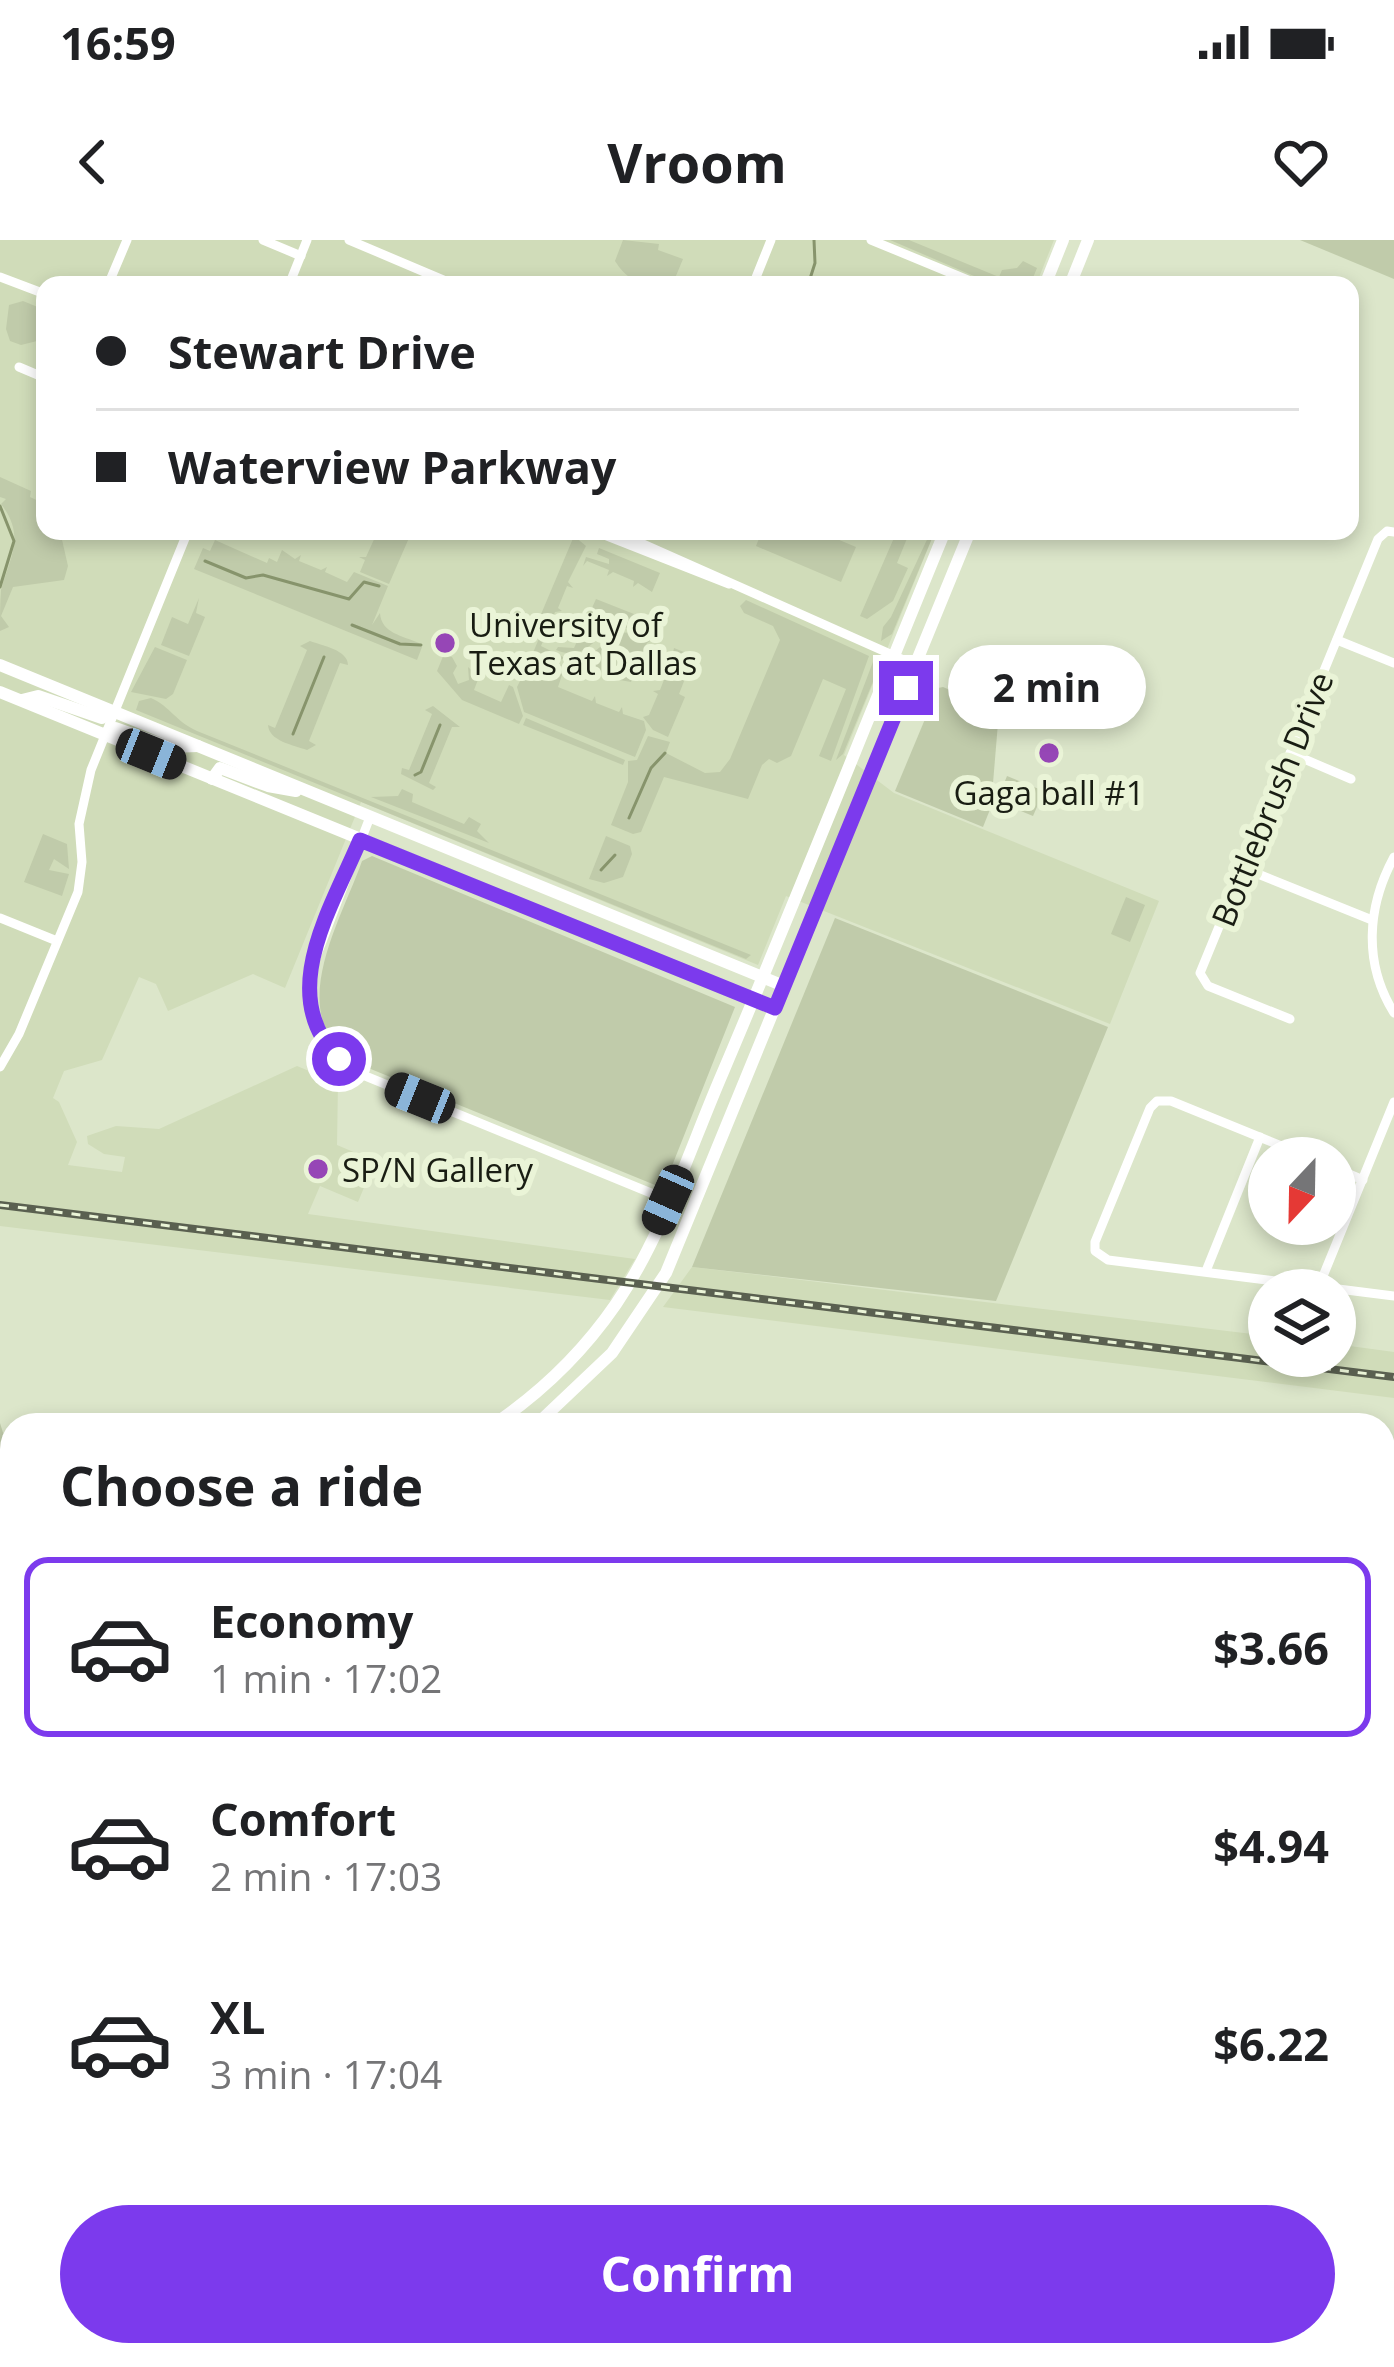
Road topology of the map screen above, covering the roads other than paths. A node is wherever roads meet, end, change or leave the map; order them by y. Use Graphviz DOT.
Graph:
graph roads {
  1 [pos="128,240"];
  2 [pos="262,240"];
  3 [pos="308,240"];
  4 [pos="349,240"];
  5 [pos="771,240"];
  6 [pos="871,240"];
  7 [pos="1064,240"];
  8 [pos="1088,240"];
  9 [pos="301,256"];
  10 [pos="112,276"];
  11 [pos="293,276"];
  12 [pos="434,276"];
  13 [pos="757,276"];
  14 [pos="958,276"];
  15 [pos="1049,276"];
  16 [pos="1074,276"];
  17 [pos="0,277"];
  18 [pos="36,291"];
  19 [pos="19,367"];
  20 [pos="36,374"];
  21 [pos="1390,531"];
  22 [pos="184,540"];
  23 [pos="616,540"];
  24 [pos="635,540"];
  25 [pos="941,540"];
  26 [pos="966,540"];
  27 [pos="729,584"];
  28 [pos="1336,640"];
  29 [pos="894,656"];
  30 [pos="1394,663"];
  31 [pos="915,665"];
  32 [pos="0,670"];
  33 [pos="0,692"];
  34 [pos="21,700"];
  35 [pos="113,711"];
  36 [pos="104,734"];
  37 [pos="199,746"];
  38 [pos="1290,753"];
  39 [pos="212,779"];
  40 [pos="1352,779"];
  41 [pos="303,789"];
  42 [pos="370,817"];
  43 [pos="360,840"];
  44 [pos="1394,857"];
  45 [pos="1244,868"];
  46 [pos="797,892"];
  47 [pos="819,901"];
  48 [pos="0,918"];
  49 [pos="1372,920"];
  50 [pos="57,941"];
  51 [pos="763,977"];
  52 [pos="784,986"];
  53 [pos="754,999"];
  54 [pos="775,1008"];
  55 [pos="1394,1013"];
  56 [pos="1290,1019"];
  57 [pos="0,1067"];
  58 [pos="1394,1102"];
  59 [pos="1260,1137"];
  60 [pos="1248,1167"];
  61 [pos="1356,1177"];
  62 [pos="1363,1180"];
  63 [pos="668,1200"];
  64 [pos="1326,1269"];
  65 [pos="1206,1271"];
  66 [pos="1248,1277"];
  67 [pos="1356,1291"];
  68 [pos="1394,1296"];
  69 [pos="535,1395"];
  70 [pos="551,1412"];
  71 [pos="510,1413"];
  1 -- 10 [label="street"];
  2 -- 9 [label="street"];
  3 -- 9 [label="street"];
  4 -- 12 [label="street"];
  5 -- 13 [label="street"];
  6 -- 14 [label="street"];
  7 -- 15 [label="main road"];
  8 -- 16 [label="main road"];
  9 -- 11 [label="street"];
  17 -- 18 [label="street"];
  19 -- 20 [label="street"];
  21 -- 28 [label="street, Bottlebrush Drive"];
  22 -- 35 [label="street"];
  23 -- 27 [label="street"];
  24 -- 27 [label="street"];
  25 -- 29 [label="main road"];
  26 -- 31 [label="main road"];
  27 -- 29 [label="street"];
  28 -- 30 [label="street"];
  28 -- 38 [label="street, Bottlebrush Drive"];
  29 -- 31 [label="street"];
  29 -- 46 [label="main road"];
  31 -- 47 [label="main road"];
  32 -- 35 [label="main road"];
  33 -- 34 [label="main road"];
  34 -- 35 [label="main road"];
  34 -- 36 [label="main road"];
  35 -- 36 [label="street"];
  35 -- 37 [label="main road"];
  36 -- 37 [label="main road"];
  36 -- 39 [label="main road"];
  36 -- 50 [label="street"];
  37 -- 41 [label="main road"];
  38 -- 40 [label="street"];
  38 -- 45 [label="street, Bottlebrush Drive"];
  39 -- 41 [label="main road"];
  39 -- 43 [label="main road"];
  41 -- 42 [label="main road"];
  42 -- 43 [label="street"];
  42 -- 51 [label="main road"];
  43 -- 53 [label="main road"];
  43 -- 63 [label="street"];
  44 -- 49 [label="street"];
  45 -- 49 [label="street"];
  45 -- 56 [label="street, Bottlebrush Drive"];
  46 -- 47 [label="main road"];
  46 -- 51 [label="main road"];
  47 -- 52 [label="main road"];
  48 -- 50 [label="street"];
  49 -- 55 [label="street"];
  50 -- 57 [label="street"];
  51 -- 52 [label="main road"];
  51 -- 53 [label="main road"];
  52 -- 54 [label="main road"];
  53 -- 54 [label="main road"];
  53 -- 63 [label="main road"];
  54 -- 70 [label="main road"];
  58 -- 62 [label="street"];
  59 -- 65 [label="street"];
  60 -- 65 [label="street"];
  61 -- 62 [label="street"];
  62 -- 64 [label="street"];
  63 -- 69 [label="main road"];
  65 -- 66 [label="street"];
  67 -- 68 [label="street"];
  69 -- 70 [label="main road"];
  69 -- 71 [label="main road"];
}
